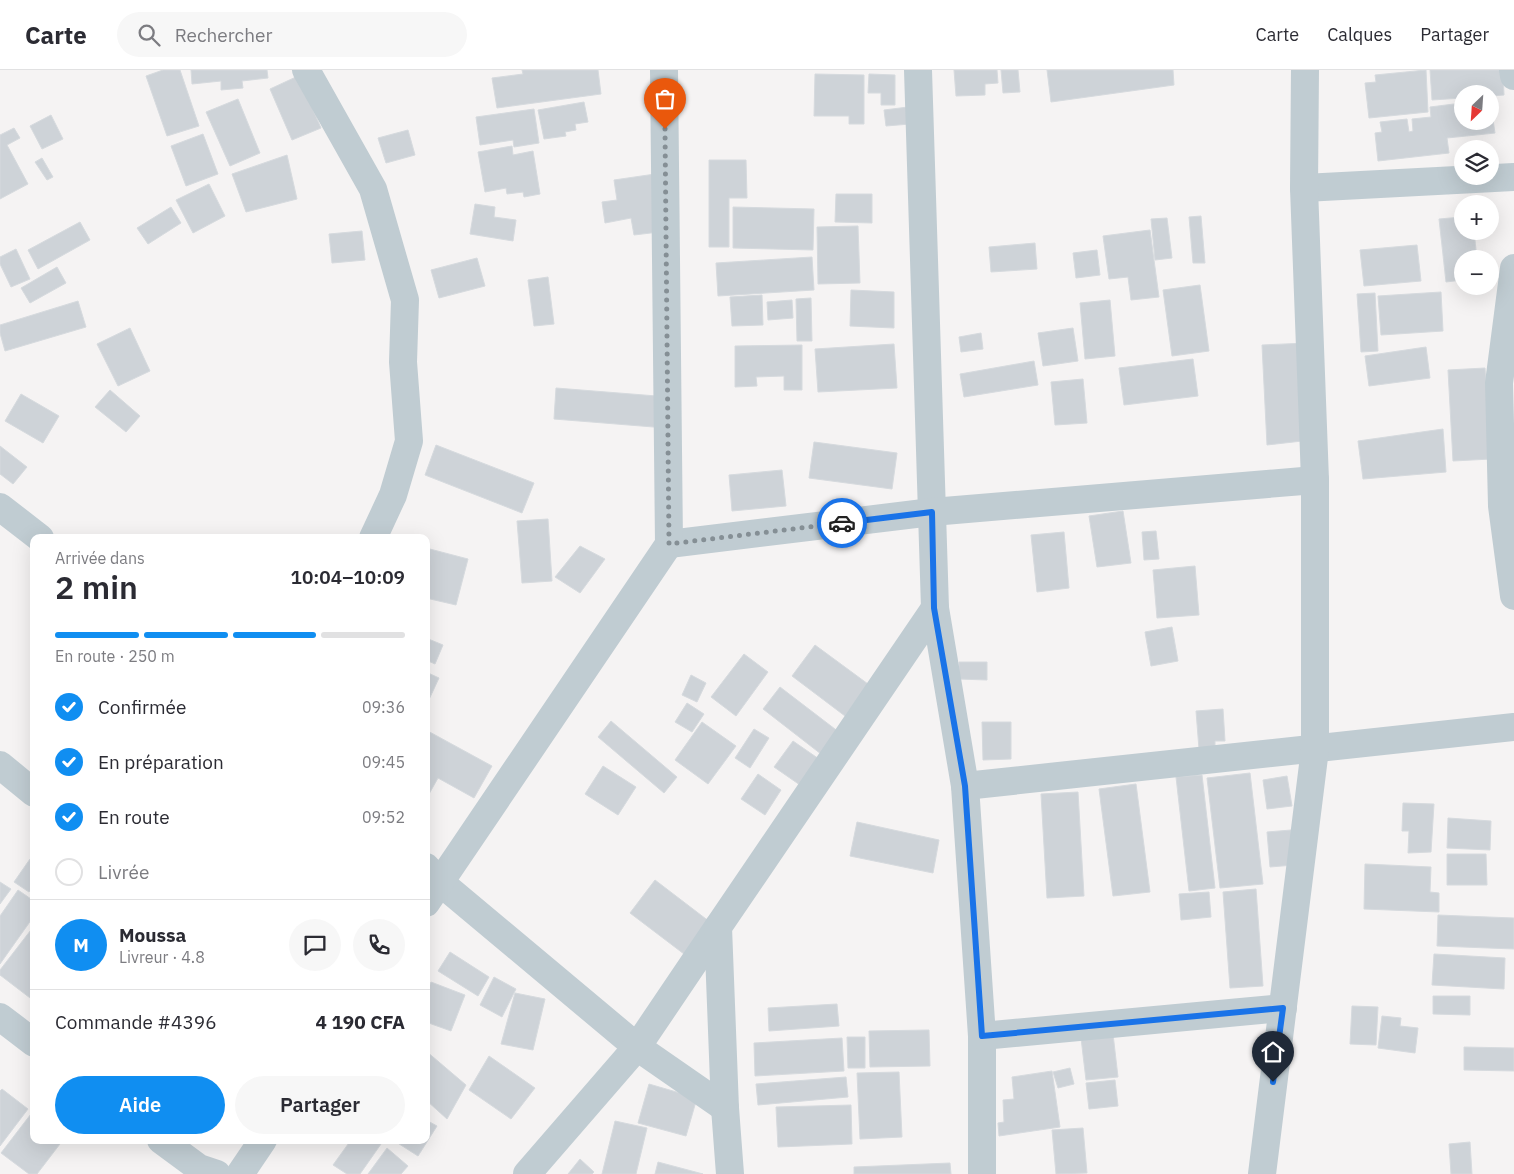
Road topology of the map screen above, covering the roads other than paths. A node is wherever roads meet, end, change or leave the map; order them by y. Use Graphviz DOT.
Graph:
graph roads {
  1 [pos="306,70"];
  2 [pos="664,70"];
  3 [pos="918,70"];
  4 [pos="1305,70"];
  5 [pos="1513,70"];
  6 [pos="1514,76"];
  7 [pos="1514,177"];
  8 [pos="1304,188"];
  9 [pos="1514,268"];
  10 [pos="1507,381"];
  11 [pos="1315,480"];
  12 [pos="0,507"];
  13 [pos="932,512"];
  14 [pos="35,534"];
  15 [pos="375,534"];
  16 [pos="669,544"];
  17 [pos="1514,596"];
  18 [pos="934,608"];
  19 [pos="1514,727"];
  20 [pos="1315,749"];
  21 [pos="0,765"];
  22 [pos="965,786"];
  23 [pos="30,790"];
  24 [pos="431,884"];
  25 [pos="718,927"];
  26 [pos="1283,1008"];
  27 [pos="0,1017"];
  28 [pos="982,1036"];
  29 [pos="30,1040"];
  30 [pos="637,1046"];
  31 [pos="725,1108"];
  32 [pos="166,1144"];
  33 [pos="260,1144"];
  34 [pos="217,1174"];
  35 [pos="240,1174"];
  36 [pos="527,1174"];
  37 [pos="730,1174"];
  38 [pos="982,1174"];
  39 [pos="1262,1174"];
  1 -- 15 [label="street"];
  2 -- 16 [label="street"];
  3 -- 13 [label="street"];
  4 -- 8 [label="street"];
  5 -- 6 [label="street"];
  7 -- 8 [label="street"];
  8 -- 11 [label="street"];
  9 -- 10 [label="street"];
  10 -- 17 [label="street"];
  11 -- 13 [label="street"];
  11 -- 20 [label="street"];
  12 -- 14 [label="street"];
  13 -- 16 [label="street"];
  13 -- 18 [label="street"];
  16 -- 24 [label="street"];
  18 -- 22 [label="street"];
  18 -- 25 [label="street"];
  19 -- 20 [label="street"];
  20 -- 22 [label="street"];
  20 -- 26 [label="street"];
  21 -- 23 [label="street"];
  22 -- 28 [label="street"];
  24 -- 30 [label="street"];
  25 -- 30 [label="street"];
  25 -- 31 [label="street"];
  26 -- 28 [label="street"];
  26 -- 39 [label="street"];
  27 -- 29 [label="street"];
  28 -- 38 [label="street"];
  30 -- 31 [label="street"];
  30 -- 36 [label="street"];
  31 -- 37 [label="street"];
  32 -- 34 [label="street"];
  33 -- 35 [label="street"];
}
